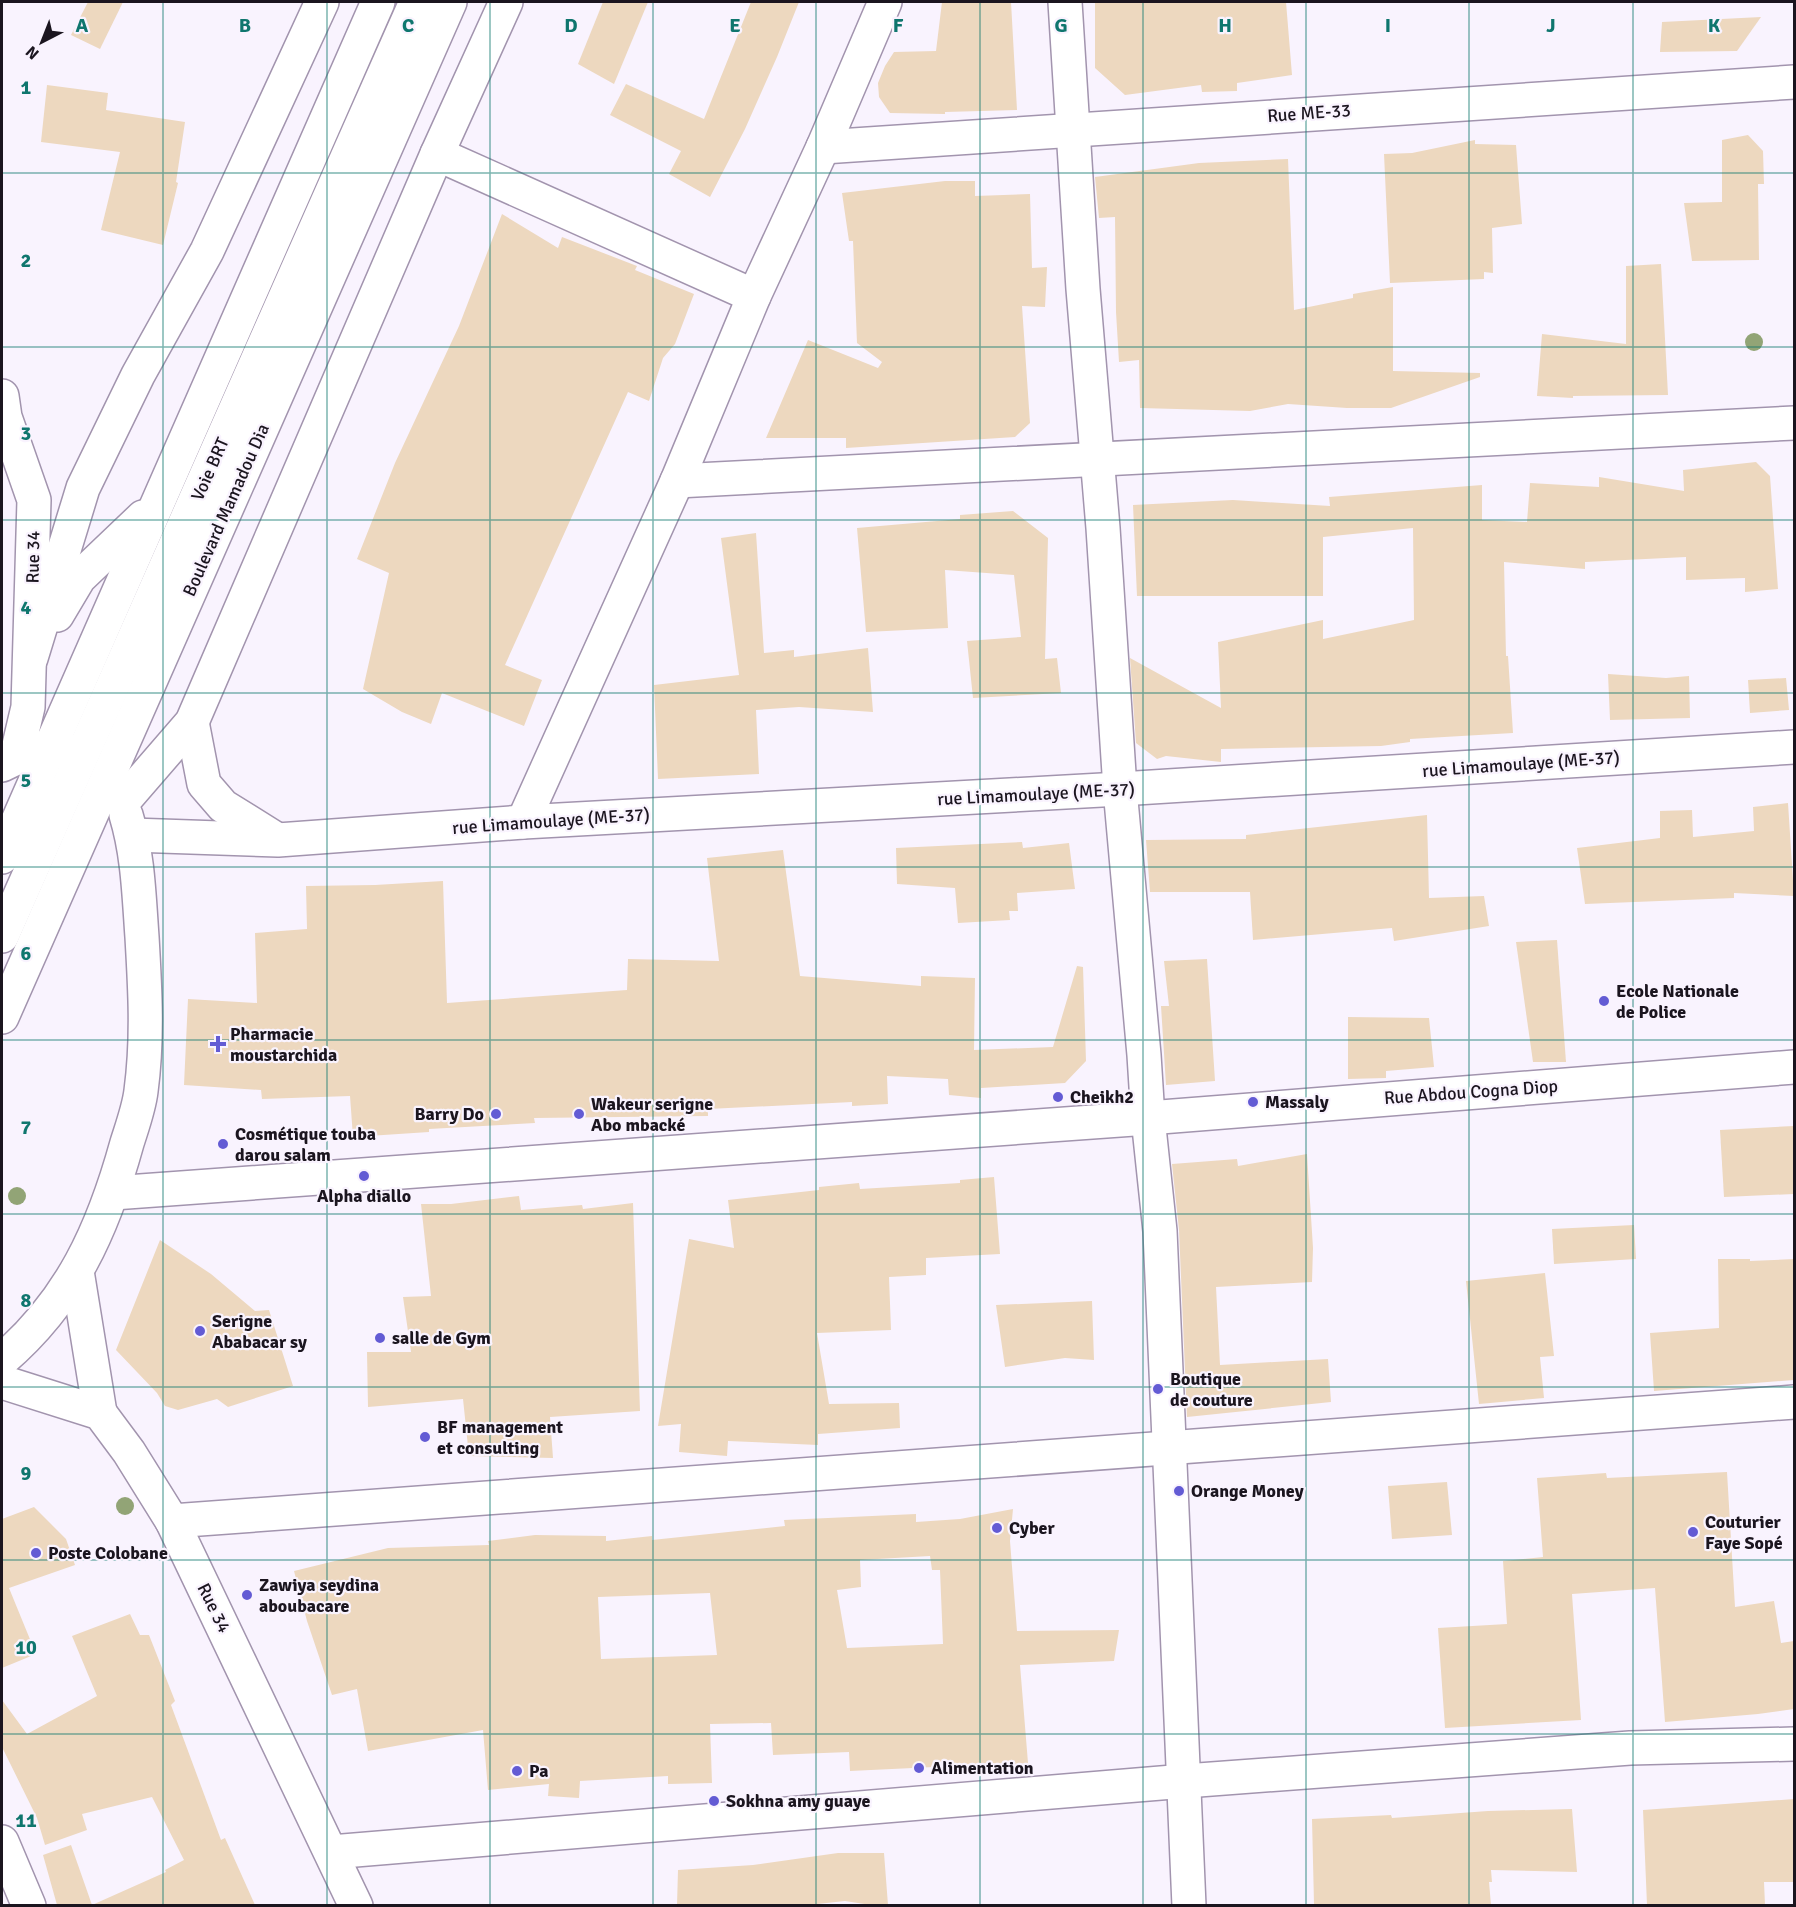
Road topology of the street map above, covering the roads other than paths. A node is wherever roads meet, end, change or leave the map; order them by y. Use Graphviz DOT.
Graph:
graph roads {
  1 [pos="322,2"];
  2 [pos="378,2"];
  3 [pos="416,2"];
  4 [pos="450,2"];
  5 [pos="506,2"];
  6 [pos="885,2"];
  7 [pos="1065,2"];
  8 [pos="1794,82"];
  9 [pos="1074,129"];
  10 [pos="823,147"];
  11 [pos="437,154"];
  12 [pos="754,296"];
  13 [pos="2,396"];
  14 [pos="1794,423"];
  15 [pos="1096,459"];
  16 [pos="677,482"];
  17 [pos="156,503"];
  18 [pos="31,658"];
  19 [pos="192,722"];
  20 [pos="1794,747"];
  21 [pos="50,748"];
  22 [pos="82,755"];
  23 [pos="9,761"];
  24 [pos="110,772"];
  25 [pos="1120,789"];
  26 [pos="122,803"];
  27 [pos="523,822"];
  28 [pos="132,835"];
  29 [pos="278,840"];
  30 [pos="2,857"];
  31 [pos="2,936"];
  32 [pos="2,1017"];
  33 [pos="1794,1067"];
  34 [pos="1148,1118"];
  35 [pos="113,1193"];
  36 [pos="77,1271"];
  37 [pos="2,1360"];
  38 [pos="2,1382"];
  39 [pos="1794,1402"];
  40 [pos="100,1413"];
  41 [pos="1168,1447"];
  42 [pos="172,1521"];
  43 [pos="1794,1744"];
  44 [pos="1185,1781"];
  45 [pos="2,1842"];
  46 [pos="331,1852"];
  47 [pos="29,1905"];
  48 [pos="356,1905"];
  49 [pos="1189,1905"];
  1 -- 18 [label="street"];
  2 -- 17 [label="street"];
  3 -- 22 [label="street, Voie BRT"];
  4 -- 24 [label="street, Boulevard Mamadou Dia"];
  5 -- 11 [label="street"];
  6 -- 10 [label="street"];
  7 -- 9 [label="street"];
  8 -- 9 [label="street, Rue ME-33"];
  9 -- 10 [label="street, Rue ME-33"];
  9 -- 15 [label="street"];
  10 -- 12 [label="street"];
  11 -- 12 [label="street"];
  11 -- 19 [label="street"];
  12 -- 16 [label="street"];
  13 -- 18 [label="street, Rue 34"];
  14 -- 15 [label="street"];
  15 -- 16 [label="street"];
  15 -- 25 [label="street"];
  16 -- 27 [label="street"];
  17 -- 18 [label="street"];
  17 -- 21 [label="street"];
  18 -- 23 [label="street, Rue 34"];
  19 -- 26 [label="street"];
  19 -- 29 [label="street"];
  20 -- 25 [label="street, rue Limamoulaye (ME-37)"];
  21 -- 22 [label="street"];
  21 -- 23 [label="street"];
  21 -- 30 [label="street"];
  22 -- 24 [label="street"];
  22 -- 31 [label="street, Voie BRT"];
  24 -- 26 [label="street"];
  24 -- 32 [label="street, Boulevard Mamadou Dia"];
  25 -- 27 [label="street, rue Limamoulaye (ME-37)"];
  25 -- 34 [label="street"];
  26 -- 28 [label="street"];
  27 -- 29 [label="street, rue Limamoulaye (ME-37)"];
  28 -- 29 [label="street, rue Limamoulaye (ME-37)"];
  28 -- 35 [label="street"];
  33 -- 34 [label="street, Rue Abdou Cogna Diop"];
  34 -- 35 [label="street, Rue Abdou Cogna Diop"];
  34 -- 41 [label="street"];
  35 -- 36 [label="street"];
  36 -- 37 [label="street"];
  36 -- 40 [label="street"];
  38 -- 40 [label="street"];
  39 -- 41 [label="street"];
  40 -- 42 [label="street, Rue 34"];
  41 -- 42 [label="street"];
  41 -- 44 [label="street"];
  42 -- 46 [label="street, Rue 34"];
  43 -- 44 [label="street"];
  44 -- 46 [label="street"];
  44 -- 49 [label="street"];
  45 -- 47 [label="street"];
  46 -- 48 [label="street, Rue 34"];
}
